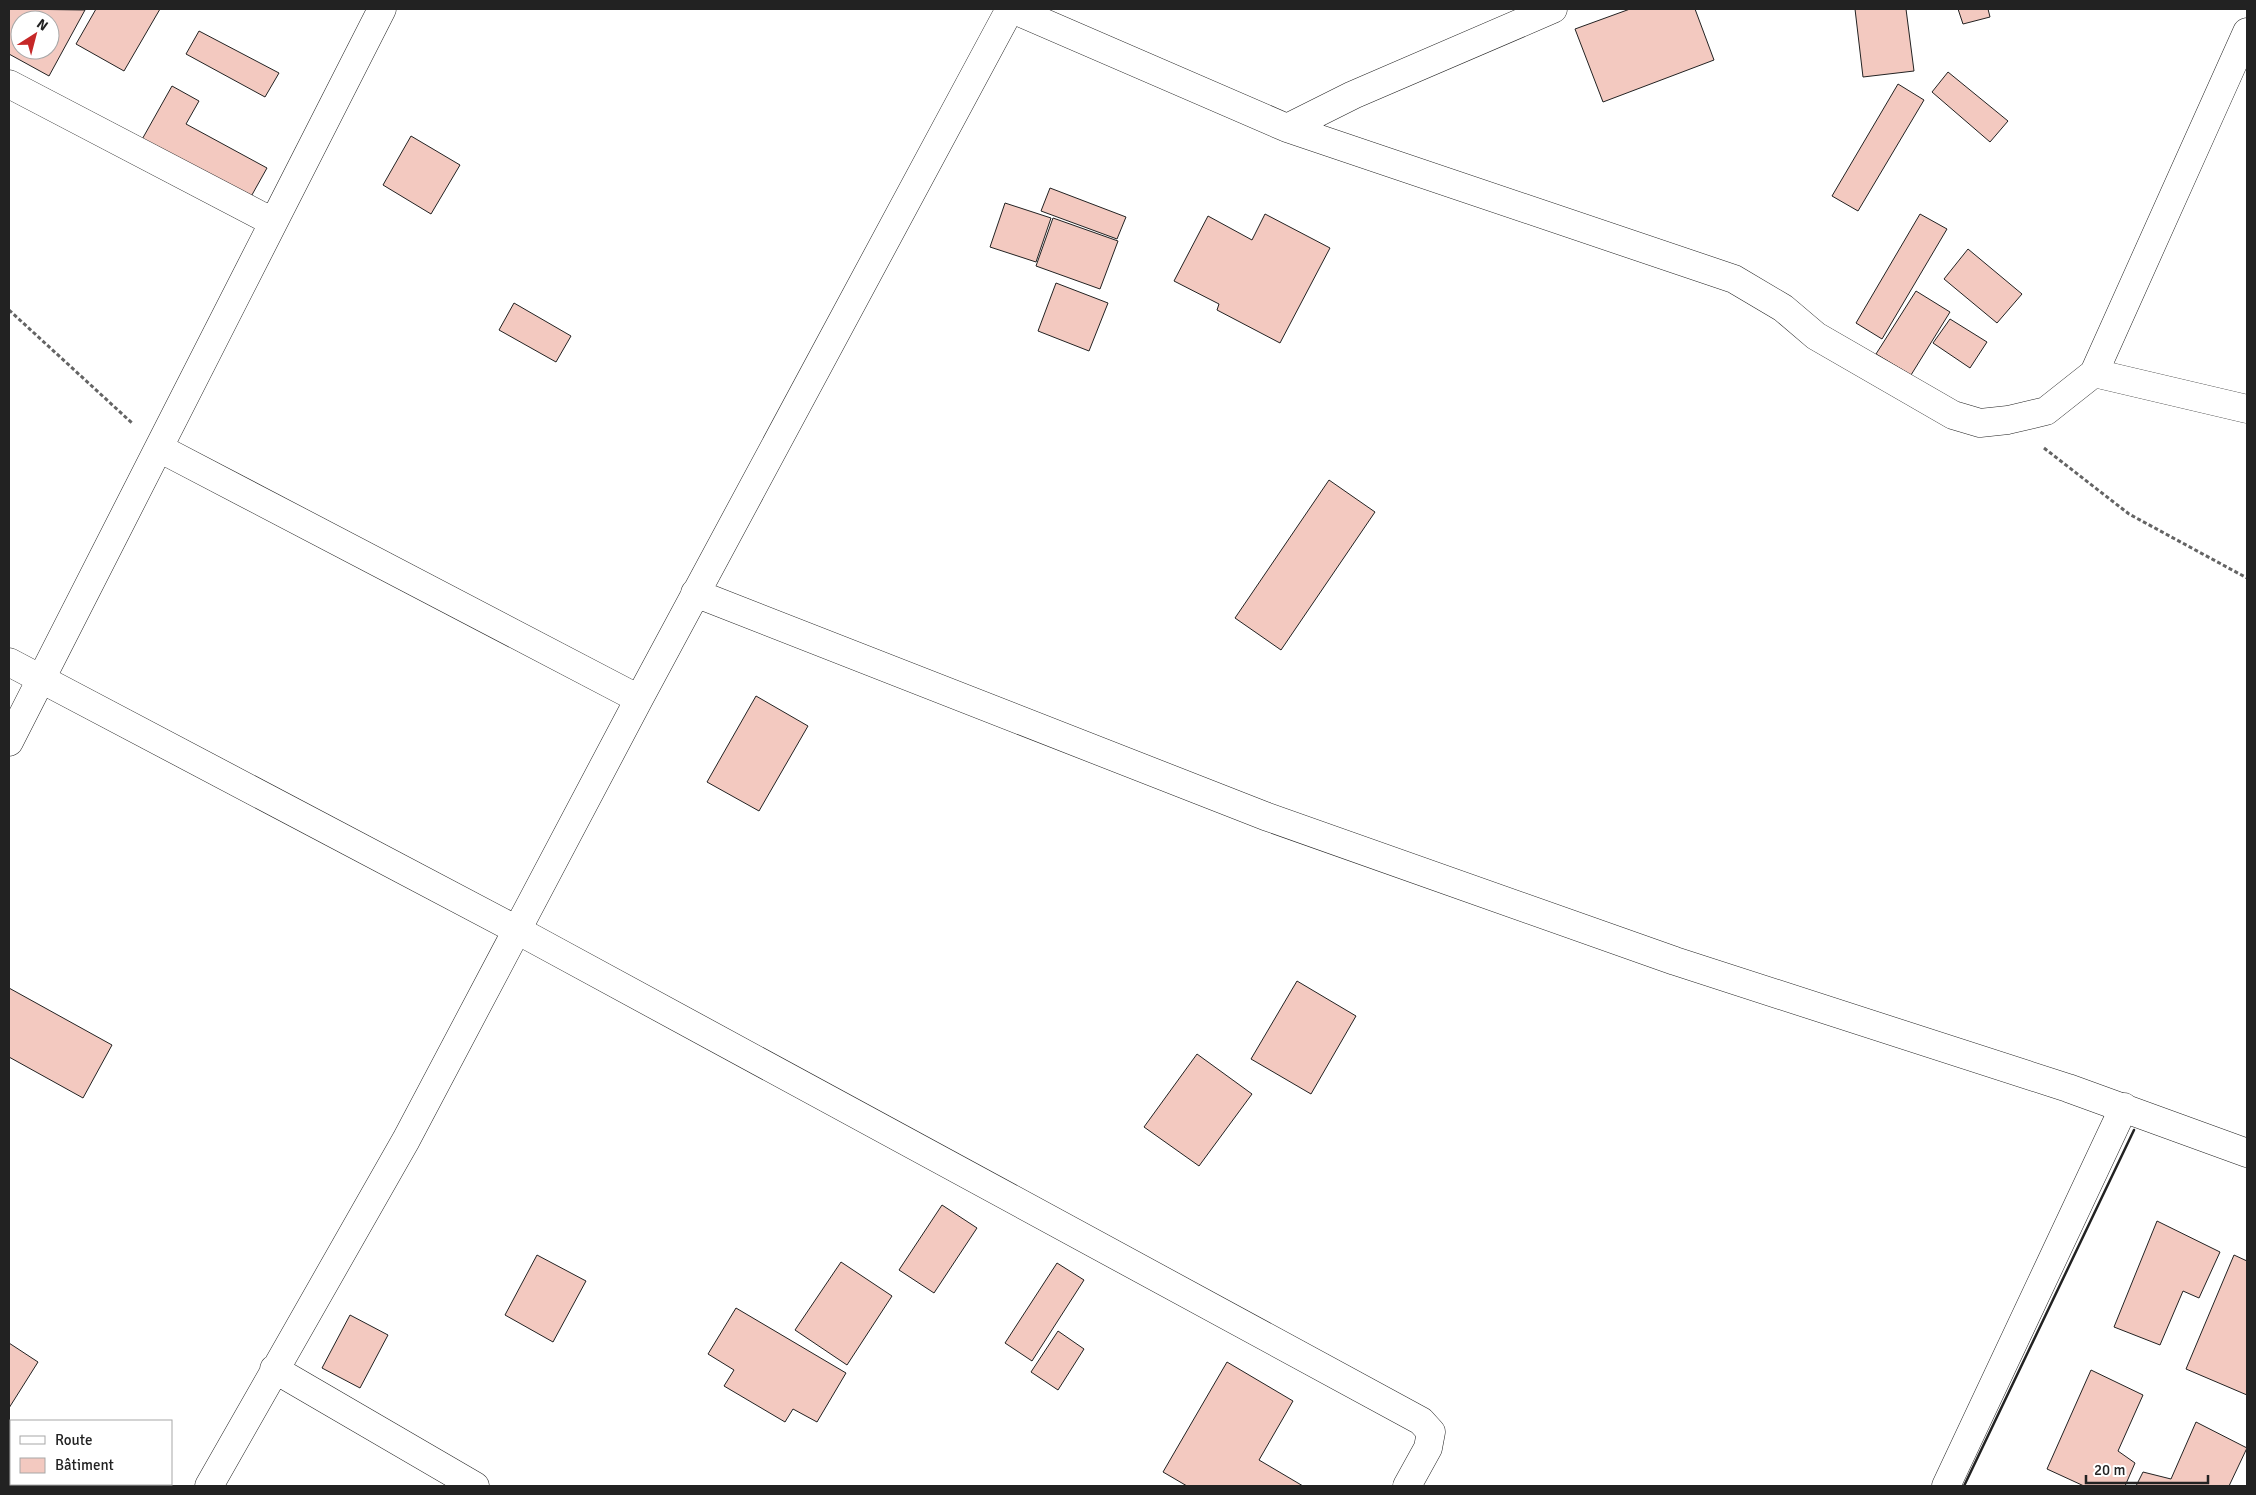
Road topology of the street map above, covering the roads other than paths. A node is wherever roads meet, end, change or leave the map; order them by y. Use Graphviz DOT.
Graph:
graph roads {
  1 [pos="382,9"];
  2 [pos="1011,9"];
  3 [pos="1552,9"];
  4 [pos="2247,32"];
  5 [pos="9,84"];
  6 [pos="1287,128"];
  7 [pos="273,222"];
  8 [pos="2094,373"];
  9 [pos="2247,409"];
  10 [pos="159,448"];
  11 [pos="695,593"];
  12 [pos="9,662"];
  13 [pos="41,680"];
  14 [pos="638,699"];
  15 [pos="9,742"];
  16 [pos="517,930"];
  17 [pos="2124,1107"];
  18 [pos="2247,1153"];
  19 [pos="274,1369"];
  20 [pos="209,1486"];
  21 [pos="475,1486"];
  22 [pos="1407,1486"];
  23 [pos="1946,1486"];
  1 -- 7 [label="street"];
  2 -- 6 [label="street"];
  2 -- 11 [label="street"];
  3 -- 6 [label="street"];
  4 -- 8 [label="street"];
  5 -- 7 [label="street"];
  6 -- 8 [label="street"];
  7 -- 10 [label="street"];
  8 -- 9 [label="street"];
  10 -- 13 [label="street"];
  10 -- 14 [label="street"];
  11 -- 14 [label="street"];
  11 -- 17 [label="street"];
  12 -- 13 [label="street"];
  13 -- 15 [label="street"];
  13 -- 16 [label="street"];
  14 -- 16 [label="street"];
  16 -- 19 [label="street"];
  16 -- 22 [label="street"];
  17 -- 18 [label="street"];
  17 -- 23 [label="street"];
  19 -- 20 [label="street"];
  19 -- 21 [label="street"];
}
